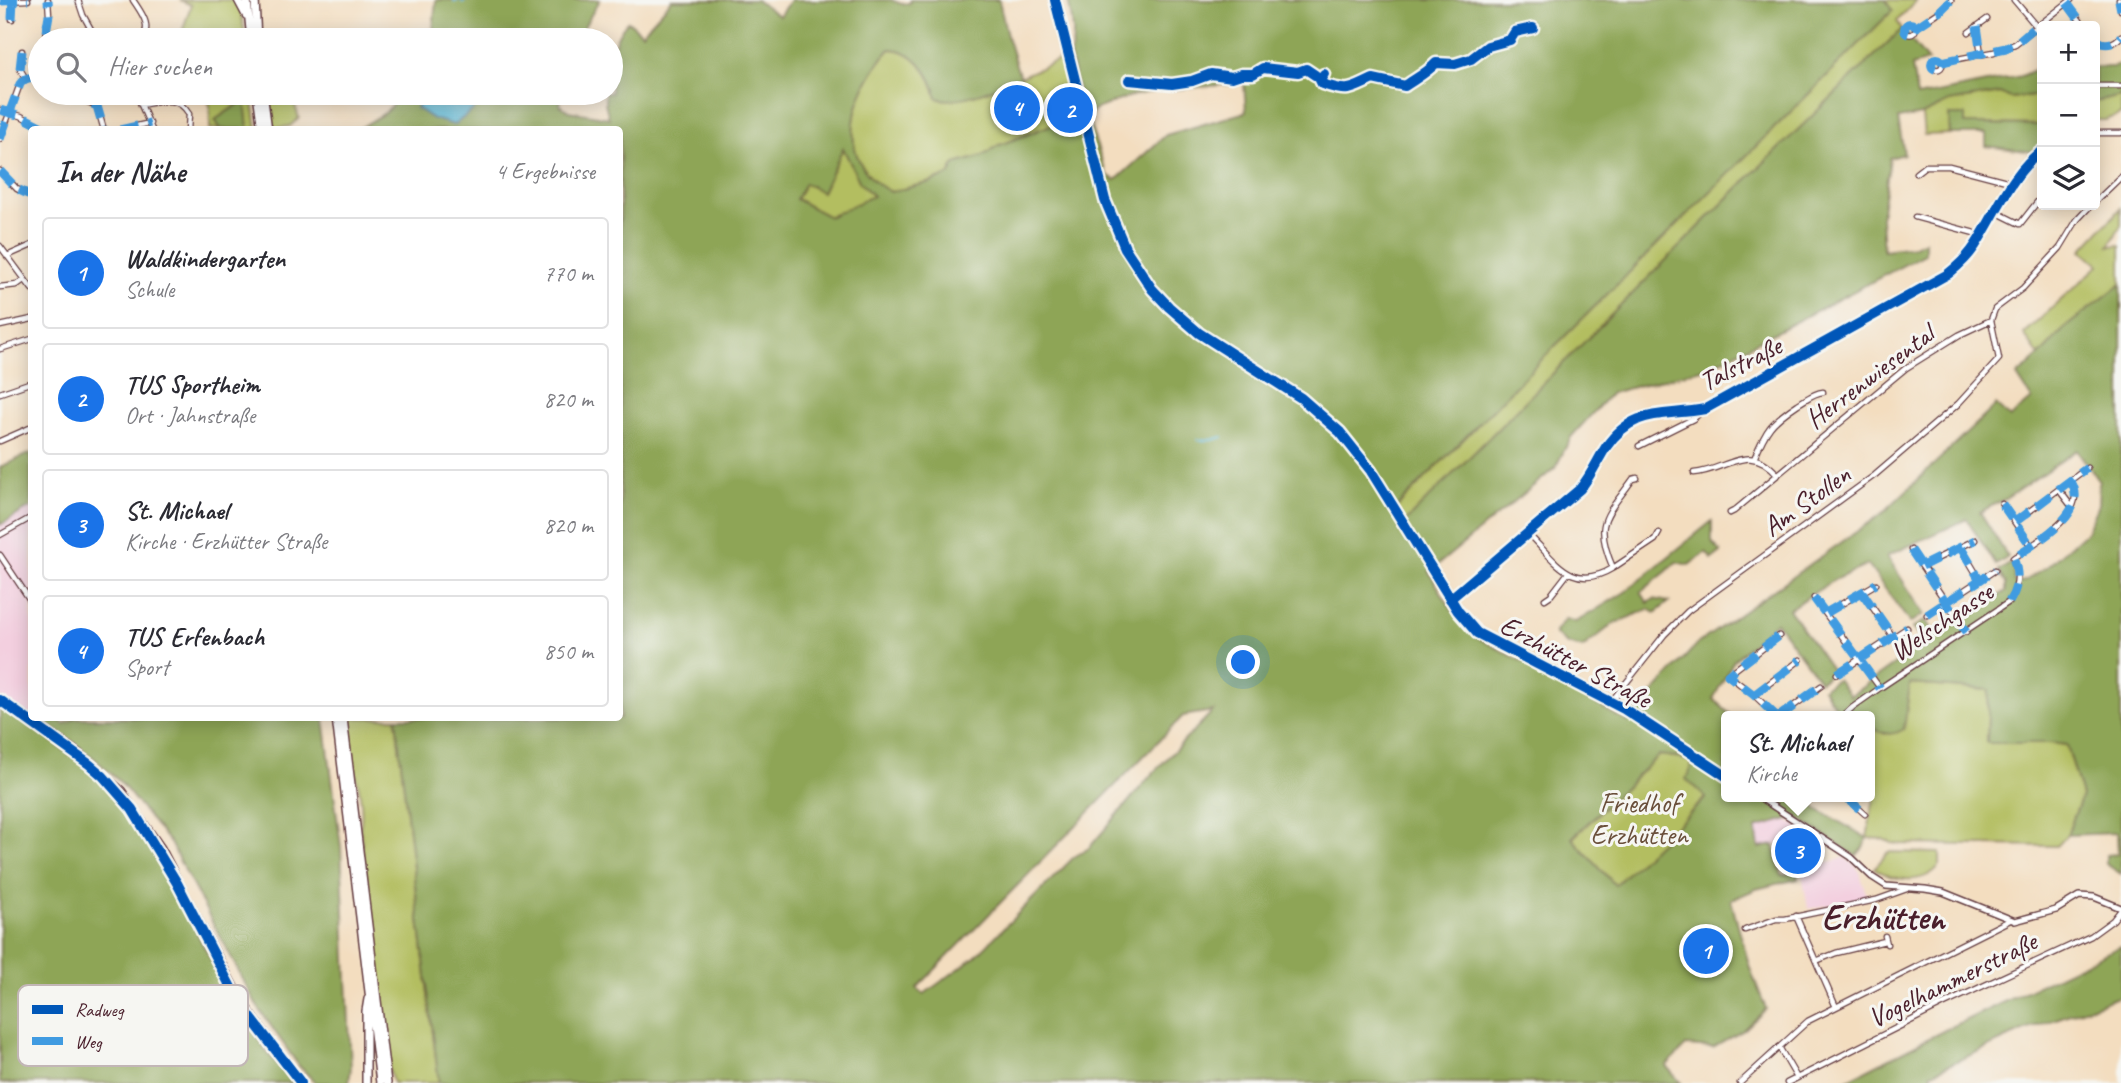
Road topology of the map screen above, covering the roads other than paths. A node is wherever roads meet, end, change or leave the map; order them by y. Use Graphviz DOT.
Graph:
graph roads {
  1 [pos="28,0"];
  2 [pos="48,0"];
  3 [pos="78,0"];
  4 [pos="133,0"];
  5 [pos="238,0"];
  6 [pos="251,0"];
  7 [pos="1055,0"];
  8 [pos="1951,0"];
  9 [pos="2014,0"];
  10 [pos="2119,0"];
  11 [pos="0,1"];
  12 [pos="13,1"];
  13 [pos="2069,1"];
  14 [pos="2121,10"];
  15 [pos="12,19"];
  16 [pos="1987,19"];
  17 [pos="2081,21"];
  18 [pos="1977,26"];
  19 [pos="2036,26"];
  20 [pos="47,28"];
  21 [pos="90,28"];
  22 [pos="146,28"];
  23 [pos="251,28"];
  24 [pos="252,28"];
  25 [pos="1915,28"];
  26 [pos="1969,32"];
  27 [pos="2121,36"];
  28 [pos="2100,41"];
  29 [pos="22,51"];
  30 [pos="1981,54"];
  31 [pos="1942,62"];
  32 [pos="26,79"];
  33 [pos="2100,86"];
  34 [pos="2121,86"];
  35 [pos="95,105"];
  36 [pos="141,105"];
  37 [pos="182,105"];
  38 [pos="259,105"];
  39 [pos="265,105"];
  40 [pos="0,110"];
  41 [pos="11,113"];
  42 [pos="150,123"];
  43 [pos="39,126"];
  44 [pos="103,126"];
  45 [pos="137,126"];
  46 [pos="151,126"];
  47 [pos="188,126"];
  48 [pos="261,126"];
  49 [pos="267,126"];
  50 [pos="2121,130"];
  51 [pos="2100,133"];
  52 [pos="0,139"];
  53 [pos="2037,154"];
  54 [pos="0,171"];
  55 [pos="1916,173"];
  56 [pos="2121,177"];
  57 [pos="2014,183"];
  58 [pos="28,194"];
  59 [pos="2100,196"];
  60 [pos="2037,202"];
  61 [pos="2086,210"];
  62 [pos="1996,212"];
  63 [pos="1915,217"];
  64 [pos="1982,235"];
  65 [pos="0,246"];
  66 [pos="28,247"];
  67 [pos="7,256"];
  68 [pos="24,279"];
  69 [pos="28,284"];
  70 [pos="0,287"];
  71 [pos="28,320"];
  72 [pos="1992,320"];
  73 [pos="0,326"];
  74 [pos="28,340"];
  75 [pos="0,349"];
  76 [pos="28,383"];
  77 [pos="1823,392"];
  78 [pos="0,393"];
  79 [pos="1705,409"];
  80 [pos="28,429"];
  81 [pos="0,442"];
  82 [pos="1639,446"];
  83 [pos="1754,459"];
  84 [pos="2087,468"];
  85 [pos="1694,473"];
  86 [pos="1778,475"];
  87 [pos="1637,478"];
  88 [pos="2071,482"];
  89 [pos="2059,490"];
  90 [pos="2002,504"];
  91 [pos="2072,507"];
  92 [pos="1730,513"];
  93 [pos="28,519"];
  94 [pos="2015,522"];
  95 [pos="1659,533"];
  96 [pos="1528,534"];
  97 [pos="0,535"];
  98 [pos="1975,540"];
  99 [pos="2031,546"];
  100 [pos="1961,548"];
  101 [pos="1911,550"];
  102 [pos="0,555"];
  103 [pos="1922,566"];
  104 [pos="1613,568"];
  105 [pos="1995,570"];
  106 [pos="1568,573"];
  107 [pos="1980,580"];
  108 [pos="1875,584"];
  109 [pos="1862,592"];
  110 [pos="28,597"];
  111 [pos="1814,598"];
  112 [pos="1450,599"];
  113 [pos="1545,599"];
  114 [pos="1947,602"];
  115 [pos="1826,613"];
  116 [pos="1927,615"];
  117 [pos="1908,628"];
  118 [pos="1966,632"];
  119 [pos="1779,636"];
  120 [pos="1893,637"];
  121 [pos="1859,659"];
  122 [pos="1800,660"];
  123 [pos="1837,674"];
  124 [pos="1821,686"];
  125 [pos="1880,688"];
  126 [pos="1754,695"];
  127 [pos="0,696"];
  128 [pos="1611,702"];
  129 [pos="1772,711"];
  130 [pos="1785,711"];
  131 [pos="1849,711"];
  132 [pos="28,716"];
  133 [pos="35,721"];
  134 [pos="336,721"];
  135 [pos="343,721"];
  136 [pos="1721,773"];
  137 [pos="1773,802"];
  138 [pos="1852,802"];
  139 [pos="1865,814"];
  140 [pos="1907,889"];
  141 [pos="2121,909"];
  142 [pos="1796,916"];
  143 [pos="2010,920"];
  144 [pos="1745,930"];
  145 [pos="1885,941"];
  146 [pos="1816,961"];
  147 [pos="234,985"];
  148 [pos="369,992"];
  149 [pos="1836,1007"];
  150 [pos="248,1008"];
  151 [pos="1779,1047"];
  152 [pos="1797,1078"];
  153 [pos="304,1083"];
  154 [pos="366,1083"];
  155 [pos="380,1083"];
  156 [pos="387,1083"];
  157 [pos="1740,1083"];
  158 [pos="1787,1083"];
  1 -- 12 [label="street"];
  2 -- 20 [label="street"];
  3 -- 21 [label="street"];
  4 -- 22 [label="street"];
  5 -- 23 [label="highway"];
  6 -- 24 [label="highway"];
  7 -- 112 [label="street, Erzhütter Straße"];
  8 -- 25 [label="street"];
  9 -- 19 [label="street"];
  10 -- 14 [label="street"];
  11 -- 12 [label="street"];
  12 -- 15 [label="street"];
  13 -- 17 [label="street"];
  13 -- 19 [label="street"];
  16 -- 18 [label="street"];
  18 -- 26 [label="street"];
  18 -- 30 [label="street"];
  19 -- 30 [label="street"];
  27 -- 28 [label="street"];
  29 -- 32 [label="street"];
  30 -- 31 [label="street"];
  32 -- 41 [label="street"];
  33 -- 34 [label="street"];
  35 -- 44 [label="street"];
  36 -- 42 [label="street"];
  37 -- 47 [label="street"];
  38 -- 48 [label="highway"];
  39 -- 49 [label="highway"];
  40 -- 41 [label="street"];
  41 -- 43 [label="street"];
  41 -- 52 [label="street"];
  42 -- 45 [label="street"];
  42 -- 46 [label="street"];
  50 -- 51 [label="street"];
  53 -- 57 [label="street, Talstraße"];
  54 -- 58 [label="street"];
  55 -- 57 [label="street"];
  56 -- 59 [label="street"];
  57 -- 62 [label="street, Talstraße"];
  60 -- 62 [label="street"];
  61 -- 72 [label="street"];
  62 -- 64 [label="street, Talstraße"];
  63 -- 64 [label="street"];
  64 -- 79 [label="street, Talstraße"];
  65 -- 67 [label="street"];
  66 -- 67 [label="street"];
  67 -- 68 [label="street"];
  68 -- 69 [label="street"];
  68 -- 70 [label="street"];
  71 -- 73 [label="street"];
  72 -- 86 [label="street, Herrenwiesental"];
  72 -- 128 [label="street, Am Stollen"];
  74 -- 75 [label="street"];
  76 -- 78 [label="street"];
  77 -- 83 [label="street, Herrenwiesental"];
  79 -- 82 [label="street, Talstraße"];
  79 -- 96 [label="street, Talstraße"];
  80 -- 81 [label="street"];
  83 -- 85 [label="street"];
  83 -- 86 [label="street"];
  84 -- 88 [label="street"];
  86 -- 92 [label="street, Herrenwiesental"];
  87 -- 104 [label="street"];
  88 -- 89 [label="street"];
  88 -- 91 [label="street"];
  89 -- 91 [label="street"];
  89 -- 94 [label="street"];
  90 -- 94 [label="street"];
  91 -- 99 [label="street, Welschgasse"];
  93 -- 97 [label="street"];
  94 -- 99 [label="street"];
  95 -- 104 [label="street"];
  96 -- 106 [label="street"];
  96 -- 112 [label="street, Talstraße"];
  98 -- 100 [label="street"];
  99 -- 118 [label="street, Welschgasse"];
  100 -- 103 [label="street"];
  100 -- 107 [label="street"];
  101 -- 103 [label="street"];
  102 -- 110 [label="street"];
  103 -- 114 [label="street"];
  104 -- 106 [label="street"];
  105 -- 107 [label="street"];
  106 -- 113 [label="street"];
  107 -- 114 [label="street"];
  108 -- 109 [label="street"];
  109 -- 115 [label="street"];
  109 -- 120 [label="street"];
  111 -- 115 [label="street"];
  112 -- 128 [label="street, Erzhütter Straße"];
  114 -- 116 [label="street"];
  114 -- 118 [label="street"];
  115 -- 121 [label="street"];
  117 -- 120 [label="street"];
  118 -- 125 [label="street, Welschgasse"];
  119 -- 126 [label="street"];
  120 -- 121 [label="street"];
  121 -- 123 [label="street"];
  121 -- 125 [label="street"];
  122 -- 126 [label="street"];
  124 -- 130 [label="street"];
  125 -- 131 [label="street, Welschgasse"];
  126 -- 129 [label="street"];
  127 -- 132 [label="street"];
  128 -- 136 [label="street, Erzhütter Straße"];
  133 -- 147 [label="street"];
  134 -- 148 [label="highway"];
  135 -- 156 [label="highway"];
  137 -- 140 [label="street"];
  138 -- 139 [label="street"];
  140 -- 142 [label="street"];
  140 -- 143 [label="street"];
  141 -- 143 [label="street"];
  141 -- 152 [label="street, Vogelhammerstraße"];
  142 -- 144 [label="street"];
  142 -- 146 [label="street"];
  143 -- 149 [label="street"];
  145 -- 146 [label="street"];
  146 -- 149 [label="street"];
  148 -- 154 [label="highway"];
  148 -- 155 [label="highway"];
  149 -- 151 [label="street"];
  150 -- 153 [label="street"];
  151 -- 152 [label="street"];
  151 -- 157 [label="street"];
  152 -- 158 [label="street, Vogelhammerstraße"];
}
